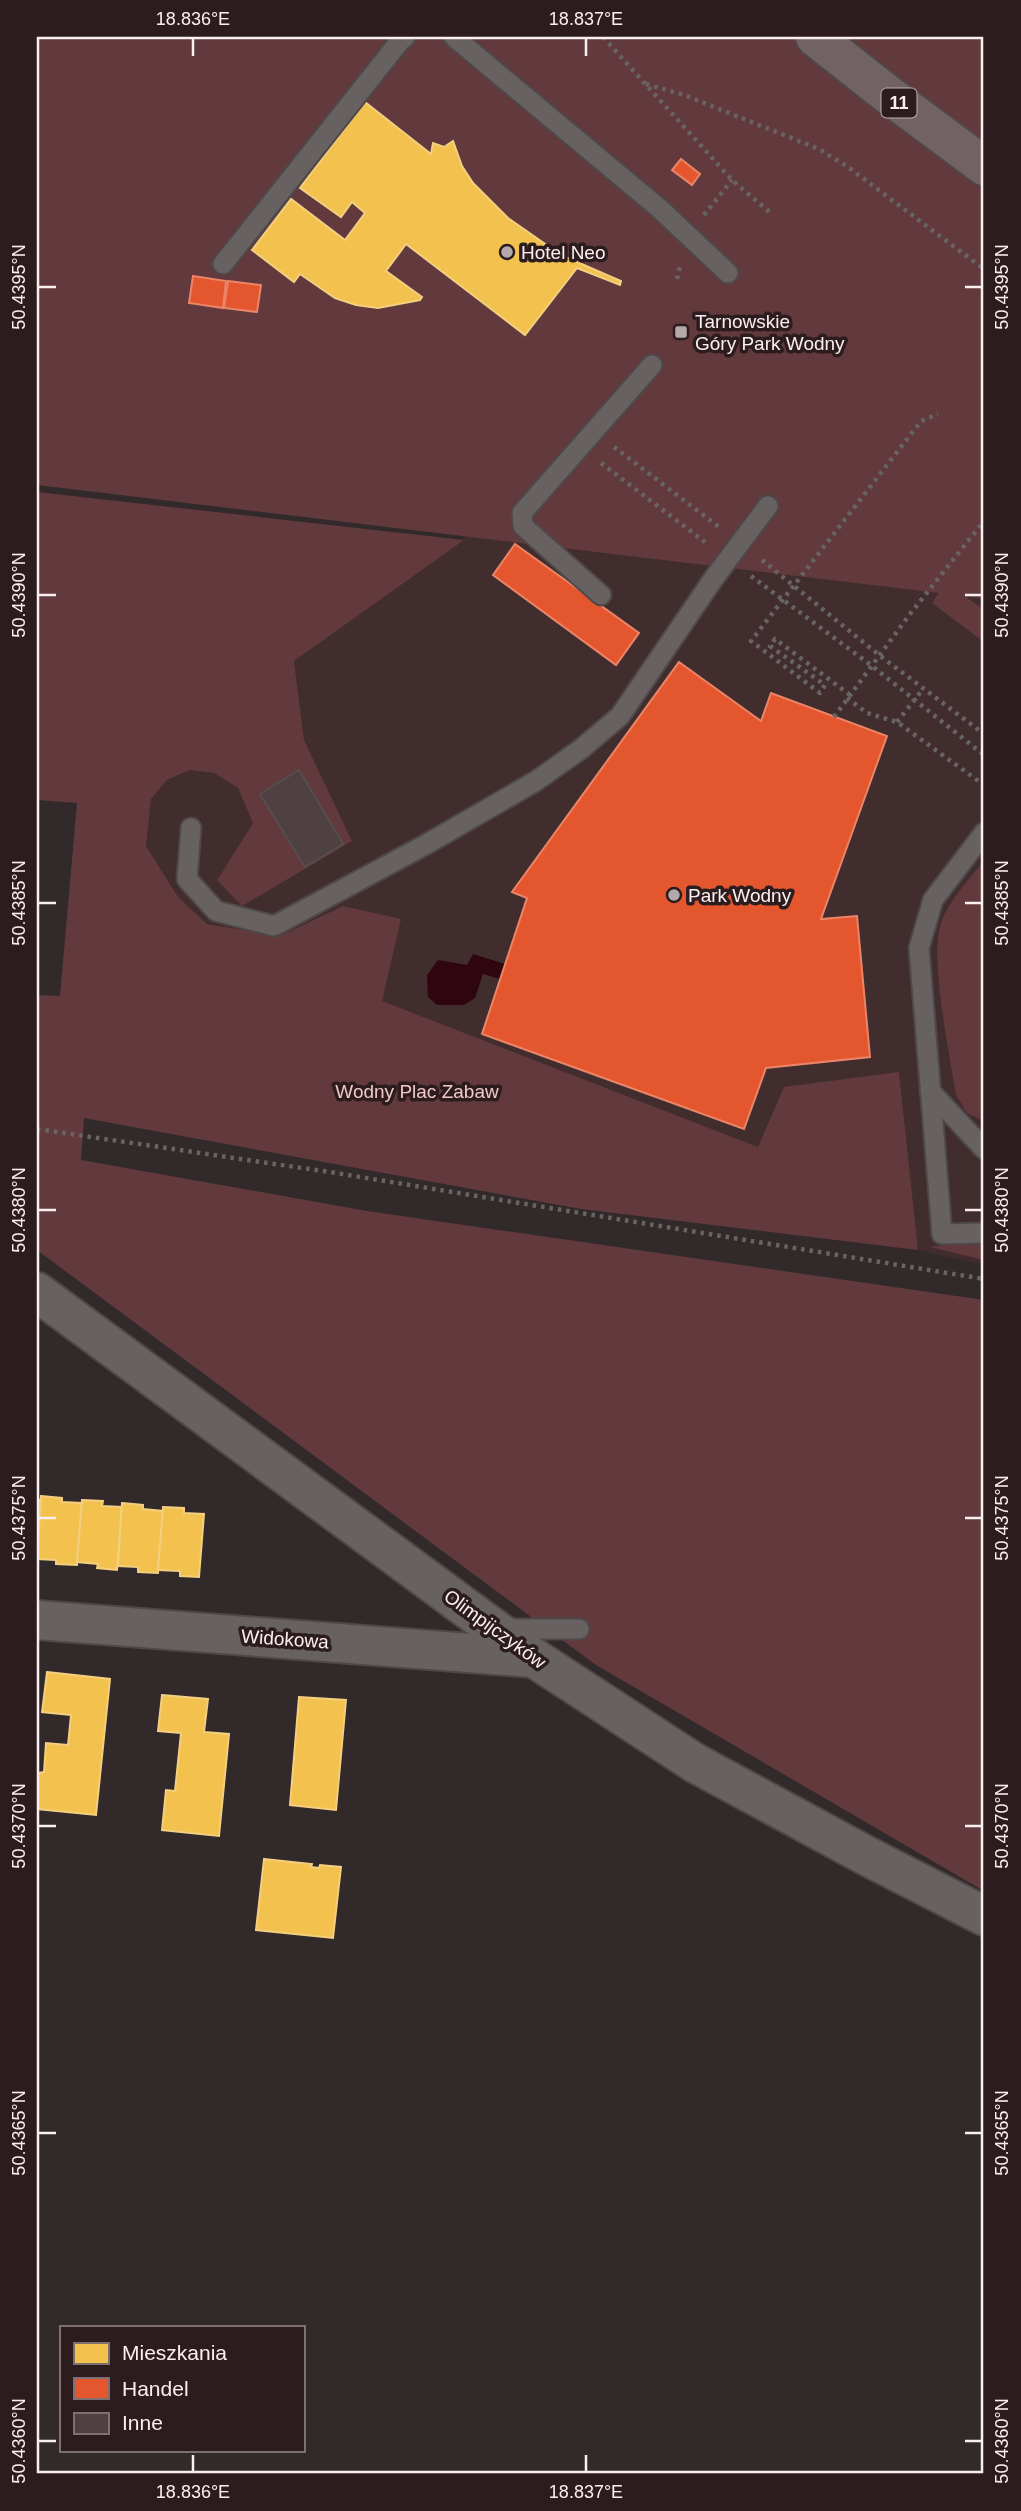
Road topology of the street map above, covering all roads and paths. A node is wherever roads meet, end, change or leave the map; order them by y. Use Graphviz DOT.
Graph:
graph roads {
  1 [pos="405,37"];
  2 [pos="454,37"];
  3 [pos="603,37"];
  4 [pos="815,37"];
  5 [pos="646,84"];
  6 [pos="984,166"];
  7 [pos="732,180"];
  8 [pos="772,215"];
  9 [pos="700,221"];
  10 [pos="223,264"];
  11 [pos="984,269"];
  12 [pos="729,272"];
  13 [pos="652,365"];
  14 [pos="938,414"];
  15 [pos="594,432"];
  16 [pos="580,447"];
  17 [pos="768,506"];
  18 [pos="984,521"];
  19 [pos="741,543"];
  20 [pos="729,559"];
  21 [pos="793,585"];
  22 [pos="601,595"];
  23 [pos="782,599"];
  24 [pos="879,655"];
  25 [pos="872,666"];
  26 [pos="923,688"];
  27 [pos="849,697"];
  28 [pos="915,700"];
  29 [pos="834,717"];
  30 [pos="897,722"];
  31 [pos="984,734"];
  32 [pos="984,755"];
  33 [pos="984,785"];
  34 [pos="191,828"];
  35 [pos="984,833"];
  36 [pos="930,1091"];
  37 [pos="37,1129"];
  38 [pos="984,1149"];
  39 [pos="984,1233"];
  40 [pos="984,1279"];
  41 [pos="37,1292"];
  42 [pos="37,1619"];
  43 [pos="494,1629"];
  44 [pos="579,1629"];
  45 [pos="534,1658"];
  46 [pos="984,1916"];
  1 -- 10 [label="lane"];
  2 -- 12 [label="lane"];
  3 -- 5 [label="path"];
  4 -- 6 [label="highway, 11"];
  5 -- 7 [label="path"];
  5 -- 11 [label="path"];
  7 -- 8 [label="path"];
  7 -- 9 [label="path"];
  13 -- 15 [label="lane"];
  14 -- 21 [label="path"];
  15 -- 16 [label="lane"];
  15 -- 19 [label="path"];
  16 -- 20 [label="path"];
  16 -- 22 [label="lane"];
  17 -- 19 [label="lane"];
  18 -- 24 [label="path"];
  19 -- 20 [label="lane"];
  19 -- 21 [label="path"];
  20 -- 23 [label="path"];
  20 -- 34 [label="lane"];
  21 -- 23 [label="path"];
  21 -- 24 [label="path"];
  23 -- 25 [label="path"];
  23 -- 27 [label="path"];
  24 -- 25 [label="path"];
  24 -- 26 [label="path"];
  25 -- 27 [label="path"];
  25 -- 28 [label="path"];
  26 -- 28 [label="path"];
  26 -- 31 [label="path"];
  27 -- 29 [label="path"];
  27 -- 30 [label="path"];
  28 -- 30 [label="path"];
  28 -- 32 [label="path"];
  30 -- 33 [label="path"];
  35 -- 36 [label="lane"];
  36 -- 38 [label="lane"];
  36 -- 39 [label="lane"];
  37 -- 40 [label="path"];
  41 -- 43 [label="street, Olimpijczyków"];
  42 -- 45 [label="street, Widokowa"];
  43 -- 44 [label="lane"];
  43 -- 45 [label="street, Olimpijczyków"];
  45 -- 46 [label="street, Olimpijczyków"];
}
